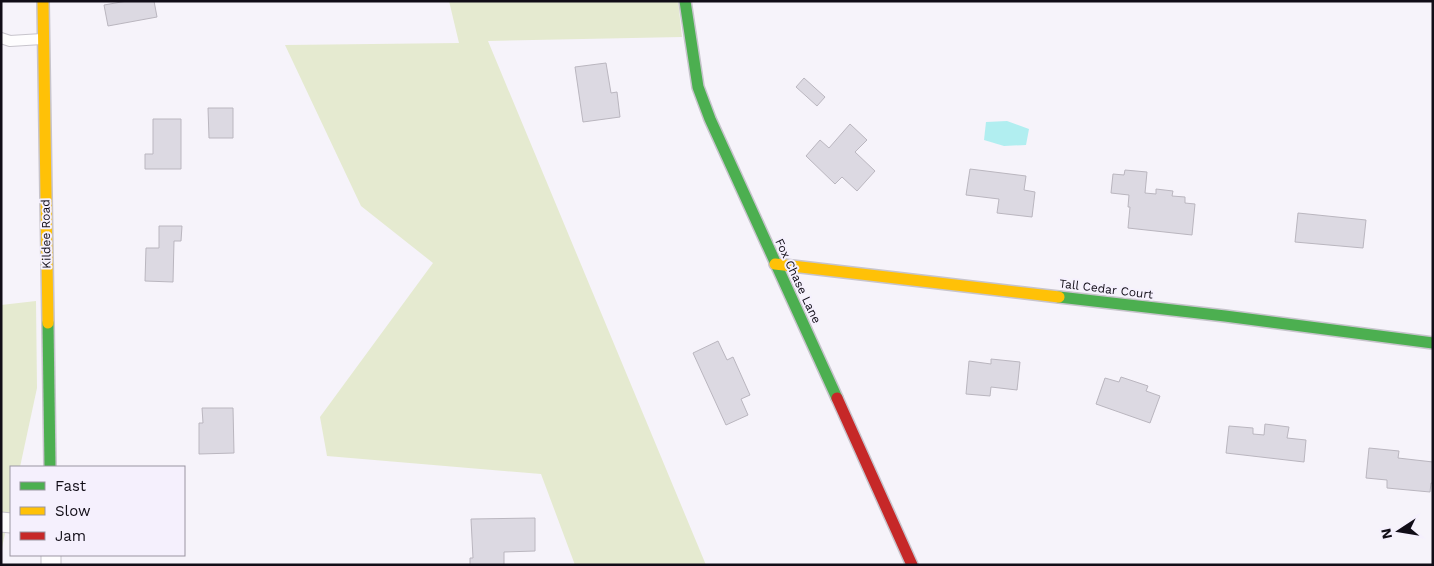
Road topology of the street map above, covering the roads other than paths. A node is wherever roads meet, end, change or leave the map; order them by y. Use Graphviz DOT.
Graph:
graph roads {
  1 [pos="43,1"];
  2 [pos="685,1"];
  3 [pos="1,38"];
  4 [pos="43,39"];
  5 [pos="775,264"];
  6 [pos="1433,343"];
  7 [pos="50,466"];
  8 [pos="912,565"];
  1 -- 4 [label="street, Kildee Road"];
  2 -- 5 [label="street, Fox Chase Lane"];
  3 -- 4 [label="lane"];
  4 -- 7 [label="street, Kildee Road"];
  5 -- 6 [label="street, Tall Cedar Court"];
  5 -- 8 [label="street, Fox Chase Lane"];
}
